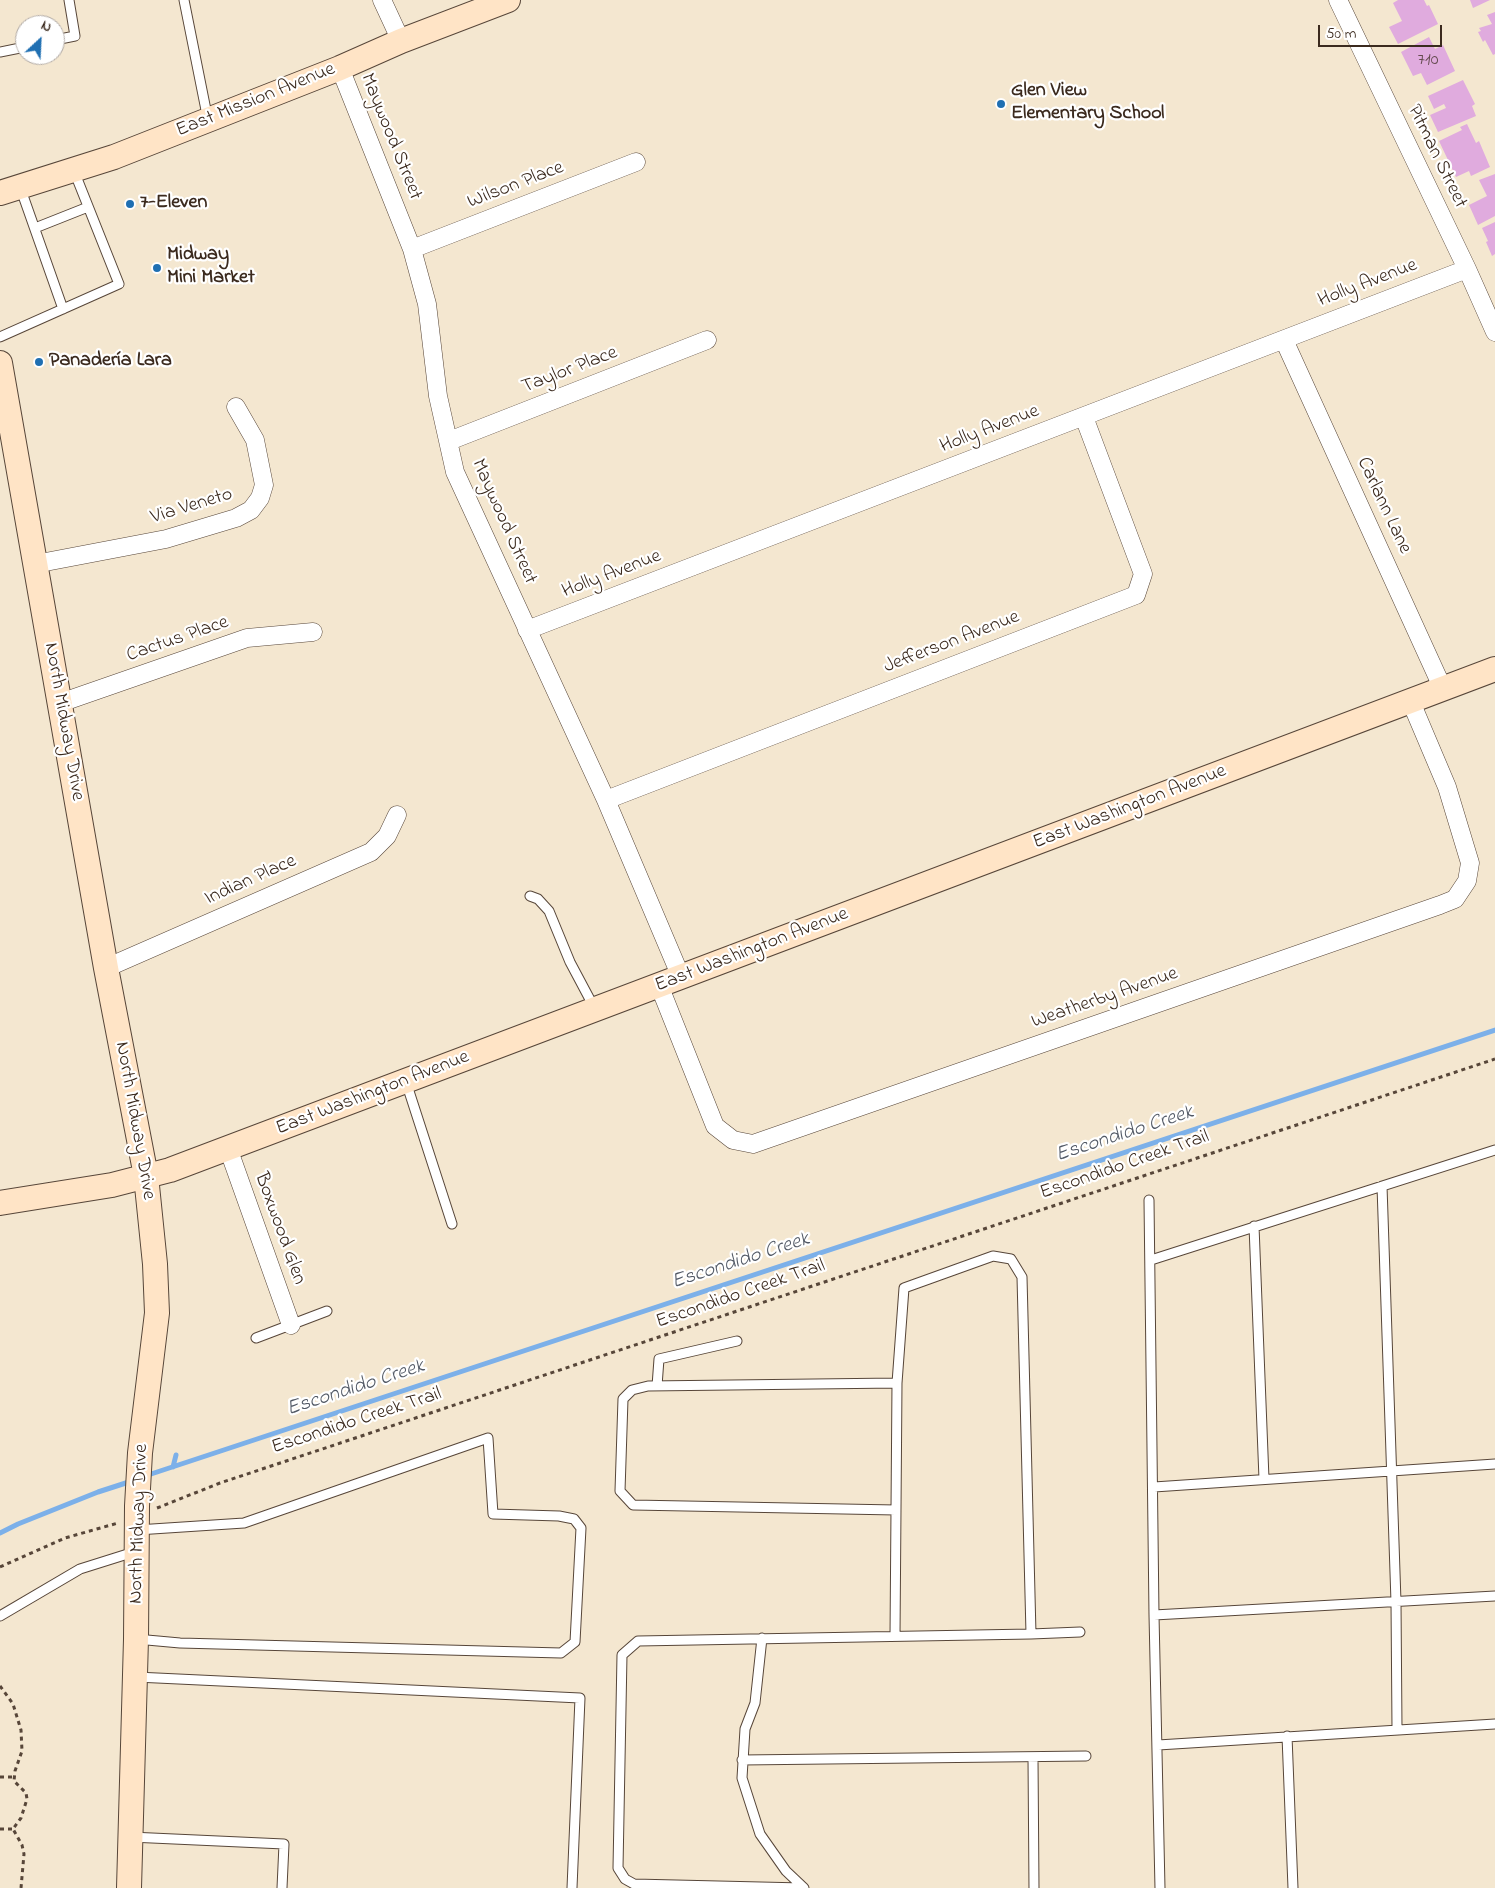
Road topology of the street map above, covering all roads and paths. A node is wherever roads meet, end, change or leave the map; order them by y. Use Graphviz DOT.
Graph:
graph roads {
  1 [pos="68,0"];
  2 [pos="184,0"];
  3 [pos="382,0"];
  4 [pos="508,0"];
  5 [pos="1338,0"];
  6 [pos="65,38"];
  7 [pos="401,41"];
  8 [pos="15,49"];
  9 [pos="0,52"];
  10 [pos="340,68"];
  11 [pos="208,120"];
  12 [pos="636,162"];
  13 [pos="73,170"];
  14 [pos="10,190"];
  15 [pos="88,207"];
  16 [pos="34,228"];
  17 [pos="412,249"];
  18 [pos="1467,269"];
  19 [pos="62,309"];
  20 [pos="1495,332"];
  21 [pos="0,337"];
  22 [pos="707,340"];
  23 [pos="1284,340"];
  24 [pos="0,363"];
  25 [pos="236,408"];
  26 [pos="1084,417"];
  27 [pos="448,441"];
  28 [pos="35,564"];
  29 [pos="528,630"];
  30 [pos="313,632"];
  31 [pos="1495,669"];
  32 [pos="1443,689"];
  33 [pos="1411,702"];
  34 [pos="60,703"];
  35 [pos="606,800"];
  36 [pos="397,815"];
  37 [pos="530,896"];
  38 [pos="106,968"];
  39 [pos="681,977"];
  40 [pos="659,986"];
  41 [pos="595,1010"];
  42 [pos="1495,1059"];
  43 [pos="406,1081"];
  44 [pos="228,1148"];
  45 [pos="1495,1150"];
  46 [pos="146,1176"];
  47 [pos="1382,1186"];
  48 [pos="1149,1200"];
  49 [pos="0,1203"];
  50 [pos="452,1224"];
  51 [pos="1254,1226"];
  52 [pos="1151,1260"];
  53 [pos="327,1311"];
  54 [pos="291,1325"];
  55 [pos="256,1338"];
  56 [pos="737,1341"];
  57 [pos="896,1383"];
  58 [pos="657,1386"];
  59 [pos="1495,1464"];
  60 [pos="1390,1472"];
  61 [pos="1264,1479"];
  62 [pos="1154,1487"];
  63 [pos="896,1510"];
  64 [pos="137,1525"];
  65 [pos="0,1567"];
  66 [pos="1495,1596"];
  67 [pos="1396,1602"];
  68 [pos="1154,1615"];
  69 [pos="0,1616"];
  70 [pos="1080,1632"];
  71 [pos="1031,1634"];
  72 [pos="895,1636"];
  73 [pos="762,1638"];
  74 [pos="136,1639"];
  75 [pos="134,1677"];
  76 [pos="0,1686"];
  77 [pos="1495,1724"];
  78 [pos="1397,1729"];
  79 [pos="1287,1736"];
  80 [pos="1158,1745"];
  81 [pos="1086,1756"];
  82 [pos="1033,1758"];
  83 [pos="742,1760"];
  84 [pos="0,1777"];
  85 [pos="14,1777"];
  86 [pos="0,1829"];
  87 [pos="13,1829"];
  88 [pos="130,1837"];
  89 [pos="674,1887"];
  90 [pos="21,1888"];
  91 [pos="129,1888"];
  92 [pos="282,1888"];
  93 [pos="572,1888"];
  94 [pos="803,1888"];
  95 [pos="1034,1888"];
  96 [pos="1160,1888"];
  97 [pos="1292,1888"];
  1 -- 6 [label="lane"];
  2 -- 11 [label="lane"];
  3 -- 7 [label="street"];
  4 -- 7 [label="main road, East Mission Avenue"];
  5 -- 18 [label="street, Pitman Street"];
  7 -- 10 [label="main road, East Mission Avenue"];
  8 -- 9 [label="lane"];
  10 -- 11 [label="main road, East Mission Avenue"];
  10 -- 17 [label="street, Maywood Street"];
  11 -- 13 [label="main road, East Mission Avenue"];
  12 -- 17 [label="street, Wilson Place"];
  13 -- 14 [label="main road, East Mission Avenue"];
  13 -- 15 [label="lane"];
  14 -- 16 [label="lane"];
  15 -- 16 [label="lane"];
  15 -- 19 [label="lane"];
  16 -- 19 [label="lane"];
  17 -- 27 [label="street, Maywood Street"];
  18 -- 20 [label="street, Pitman Street"];
  18 -- 23 [label="street, Holly Avenue"];
  19 -- 21 [label="lane"];
  22 -- 27 [label="street, Taylor Place"];
  23 -- 26 [label="street, Holly Avenue"];
  23 -- 32 [label="street, Carlann Lane"];
  24 -- 28 [label="main road, North Midway Drive"];
  25 -- 28 [label="street, Via Veneto"];
  26 -- 29 [label="street, Holly Avenue"];
  26 -- 35 [label="street, Jefferson Avenue"];
  27 -- 29 [label="street, Maywood Street"];
  28 -- 34 [label="main road, North Midway Drive"];
  29 -- 35 [label="street, Maywood Street"];
  30 -- 34 [label="street, Cactus Place"];
  31 -- 32 [label="main road, East Washington Avenue"];
  32 -- 33 [label="main road, East Washington Avenue"];
  33 -- 39 [label="main road, East Washington Avenue"];
  33 -- 40 [label="street, Weatherby Avenue"];
  34 -- 38 [label="main road, North Midway Drive"];
  35 -- 39 [label="street, Maywood Street"];
  36 -- 38 [label="street, Indian Place"];
  37 -- 41 [label="lane"];
  38 -- 46 [label="main road, North Midway Drive"];
  39 -- 40 [label="main road, East Washington Avenue"];
  40 -- 41 [label="main road, East Washington Avenue"];
  41 -- 43 [label="main road, East Washington Avenue"];
  42 -- 64 [label="path, Escondido Creek Trail"];
  43 -- 44 [label="main road, East Washington Avenue"];
  43 -- 50 [label="lane"];
  44 -- 46 [label="main road, East Washington Avenue"];
  44 -- 54 [label="street, Boxwood Glen"];
  45 -- 47 [label="lane"];
  46 -- 49 [label="main road, East Washington Avenue"];
  46 -- 64 [label="main road, North Midway Drive"];
  47 -- 51 [label="lane"];
  47 -- 60 [label="lane"];
  48 -- 52 [label="lane"];
  51 -- 52 [label="lane"];
  51 -- 61 [label="lane"];
  52 -- 62 [label="lane"];
  53 -- 54 [label="lane"];
  54 -- 55 [label="lane"];
  56 -- 58 [label="lane"];
  57 -- 58 [label="lane"];
  57 -- 63 [label="lane"];
  57 -- 71 [label="lane"];
  58 -- 63 [label="lane"];
  59 -- 60 [label="lane"];
  60 -- 61 [label="lane"];
  60 -- 67 [label="lane"];
  61 -- 62 [label="lane"];
  62 -- 68 [label="lane"];
  63 -- 72 [label="lane"];
  64 -- 65 [label="path, Escondido Creek Trail"];
  64 -- 69 [label="lane"];
  64 -- 74 [label="main road, North Midway Drive"];
  64 -- 74 [label="lane"];
  66 -- 67 [label="lane"];
  67 -- 68 [label="lane"];
  67 -- 78 [label="lane"];
  68 -- 80 [label="lane"];
  70 -- 71 [label="lane"];
  71 -- 72 [label="lane"];
  72 -- 73 [label="lane"];
  73 -- 83 [label="lane"];
  73 -- 89 [label="lane"];
  74 -- 75 [label="main road, North Midway Drive"];
  75 -- 88 [label="main road, North Midway Drive"];
  75 -- 93 [label="lane"];
  76 -- 85 [label="path"];
  77 -- 78 [label="lane"];
  78 -- 79 [label="lane"];
  79 -- 80 [label="lane"];
  79 -- 97 [label="lane"];
  80 -- 96 [label="lane"];
  81 -- 82 [label="lane"];
  82 -- 83 [label="lane"];
  82 -- 95 [label="lane"];
  83 -- 94 [label="lane"];
  84 -- 85 [label="path"];
  85 -- 87 [label="path"];
  86 -- 87 [label="path"];
  87 -- 90 [label="path"];
  88 -- 91 [label="main road, North Midway Drive"];
  88 -- 92 [label="lane"];
  89 -- 94 [label="lane"];
}
